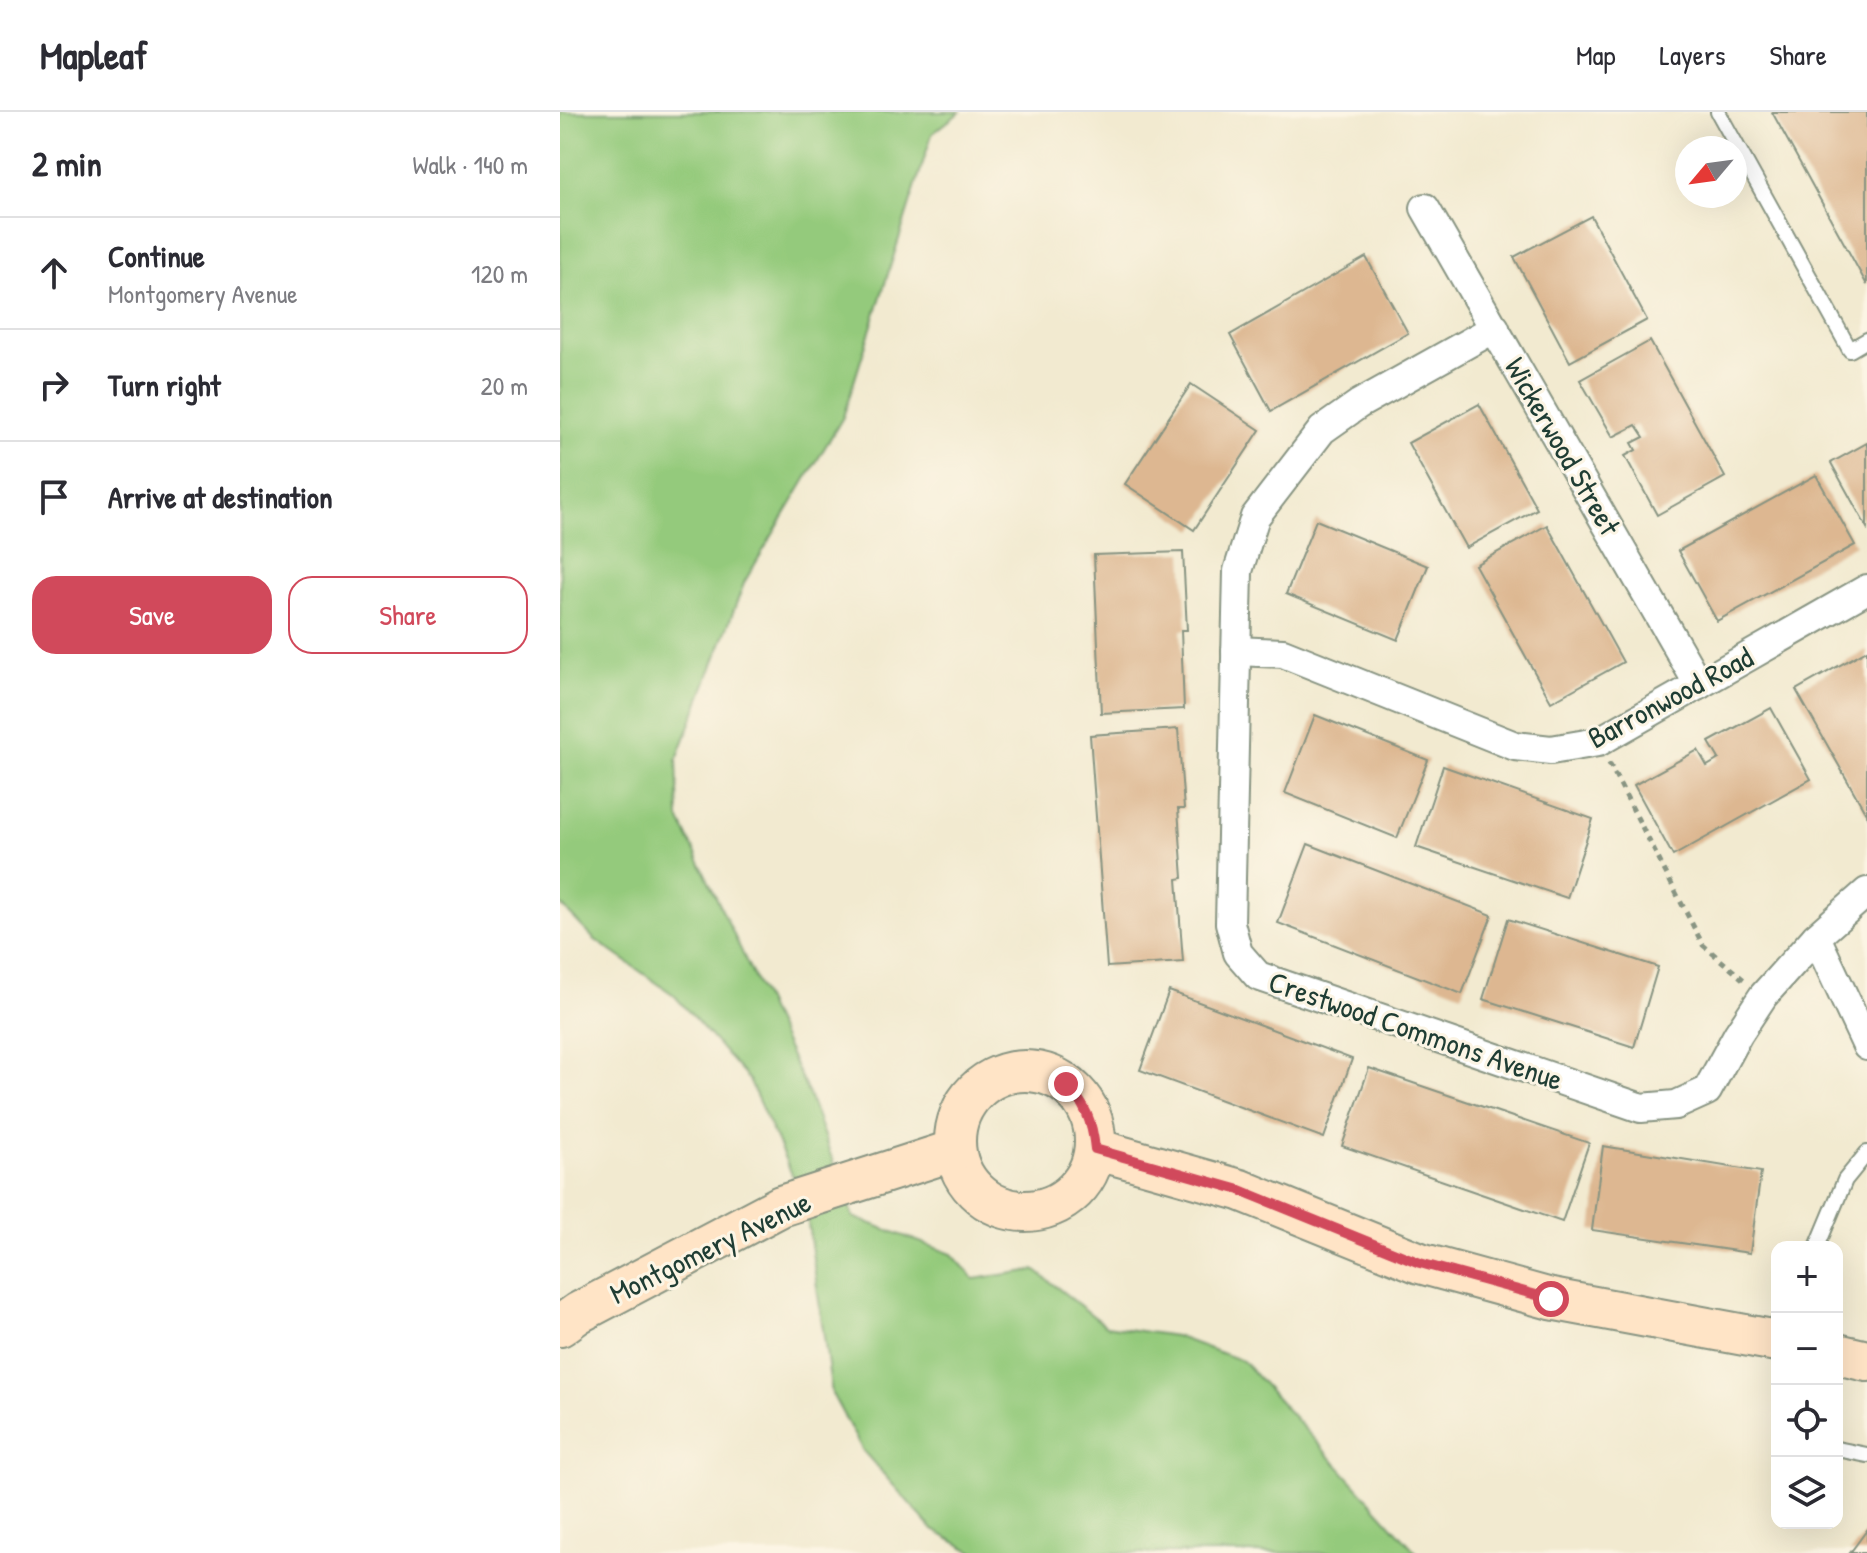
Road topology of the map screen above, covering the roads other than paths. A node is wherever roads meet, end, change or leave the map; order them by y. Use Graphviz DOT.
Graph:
graph roads {
  1 [pos="1718,112"];
  2 [pos="1425,208"];
  3 [pos="1495,328"];
  4 [pos="1867,340"];
  5 [pos="1867,589"];
  6 [pos="1236,651"];
  7 [pos="1699,685"];
  8 [pos="1867,892"];
  9 [pos="1816,937"];
  10 [pos="1867,1046"];
  11 [pos="1095,1149"];
  12 [pos="955,1150"];
  13 [pos="1867,1153"];
  14 [pos="1820,1241"];
  15 [pos="560,1326"];
  16 [pos="1771,1340"];
  17 [pos="1843,1355"];
  18 [pos="1867,1361"];
  19 [pos="1843,1450"];
  20 [pos="1867,1455"];
  1 -- 4 [label="lane"];
  2 -- 3 [label="street, Wickerwood Street"];
  3 -- 6 [label="street, Crestwood Commons Avenue"];
  3 -- 7 [label="street, Wickerwood Street"];
  5 -- 7 [label="street, Barronwood Road"];
  6 -- 7 [label="street, Barronwood Road"];
  6 -- 9 [label="street, Crestwood Commons Avenue"];
  8 -- 9 [label="street, Crestwood Commons Avenue"];
  9 -- 10 [label="street"];
  11 -- 12 [label="street"];
  11 -- 12 [label="street"];
  11 -- 16 [label="street"];
  12 -- 15 [label="street, Montgomery Avenue"];
  13 -- 14 [label="lane"];
  17 -- 18 [label="street"];
  19 -- 20 [label="lane"];
}
